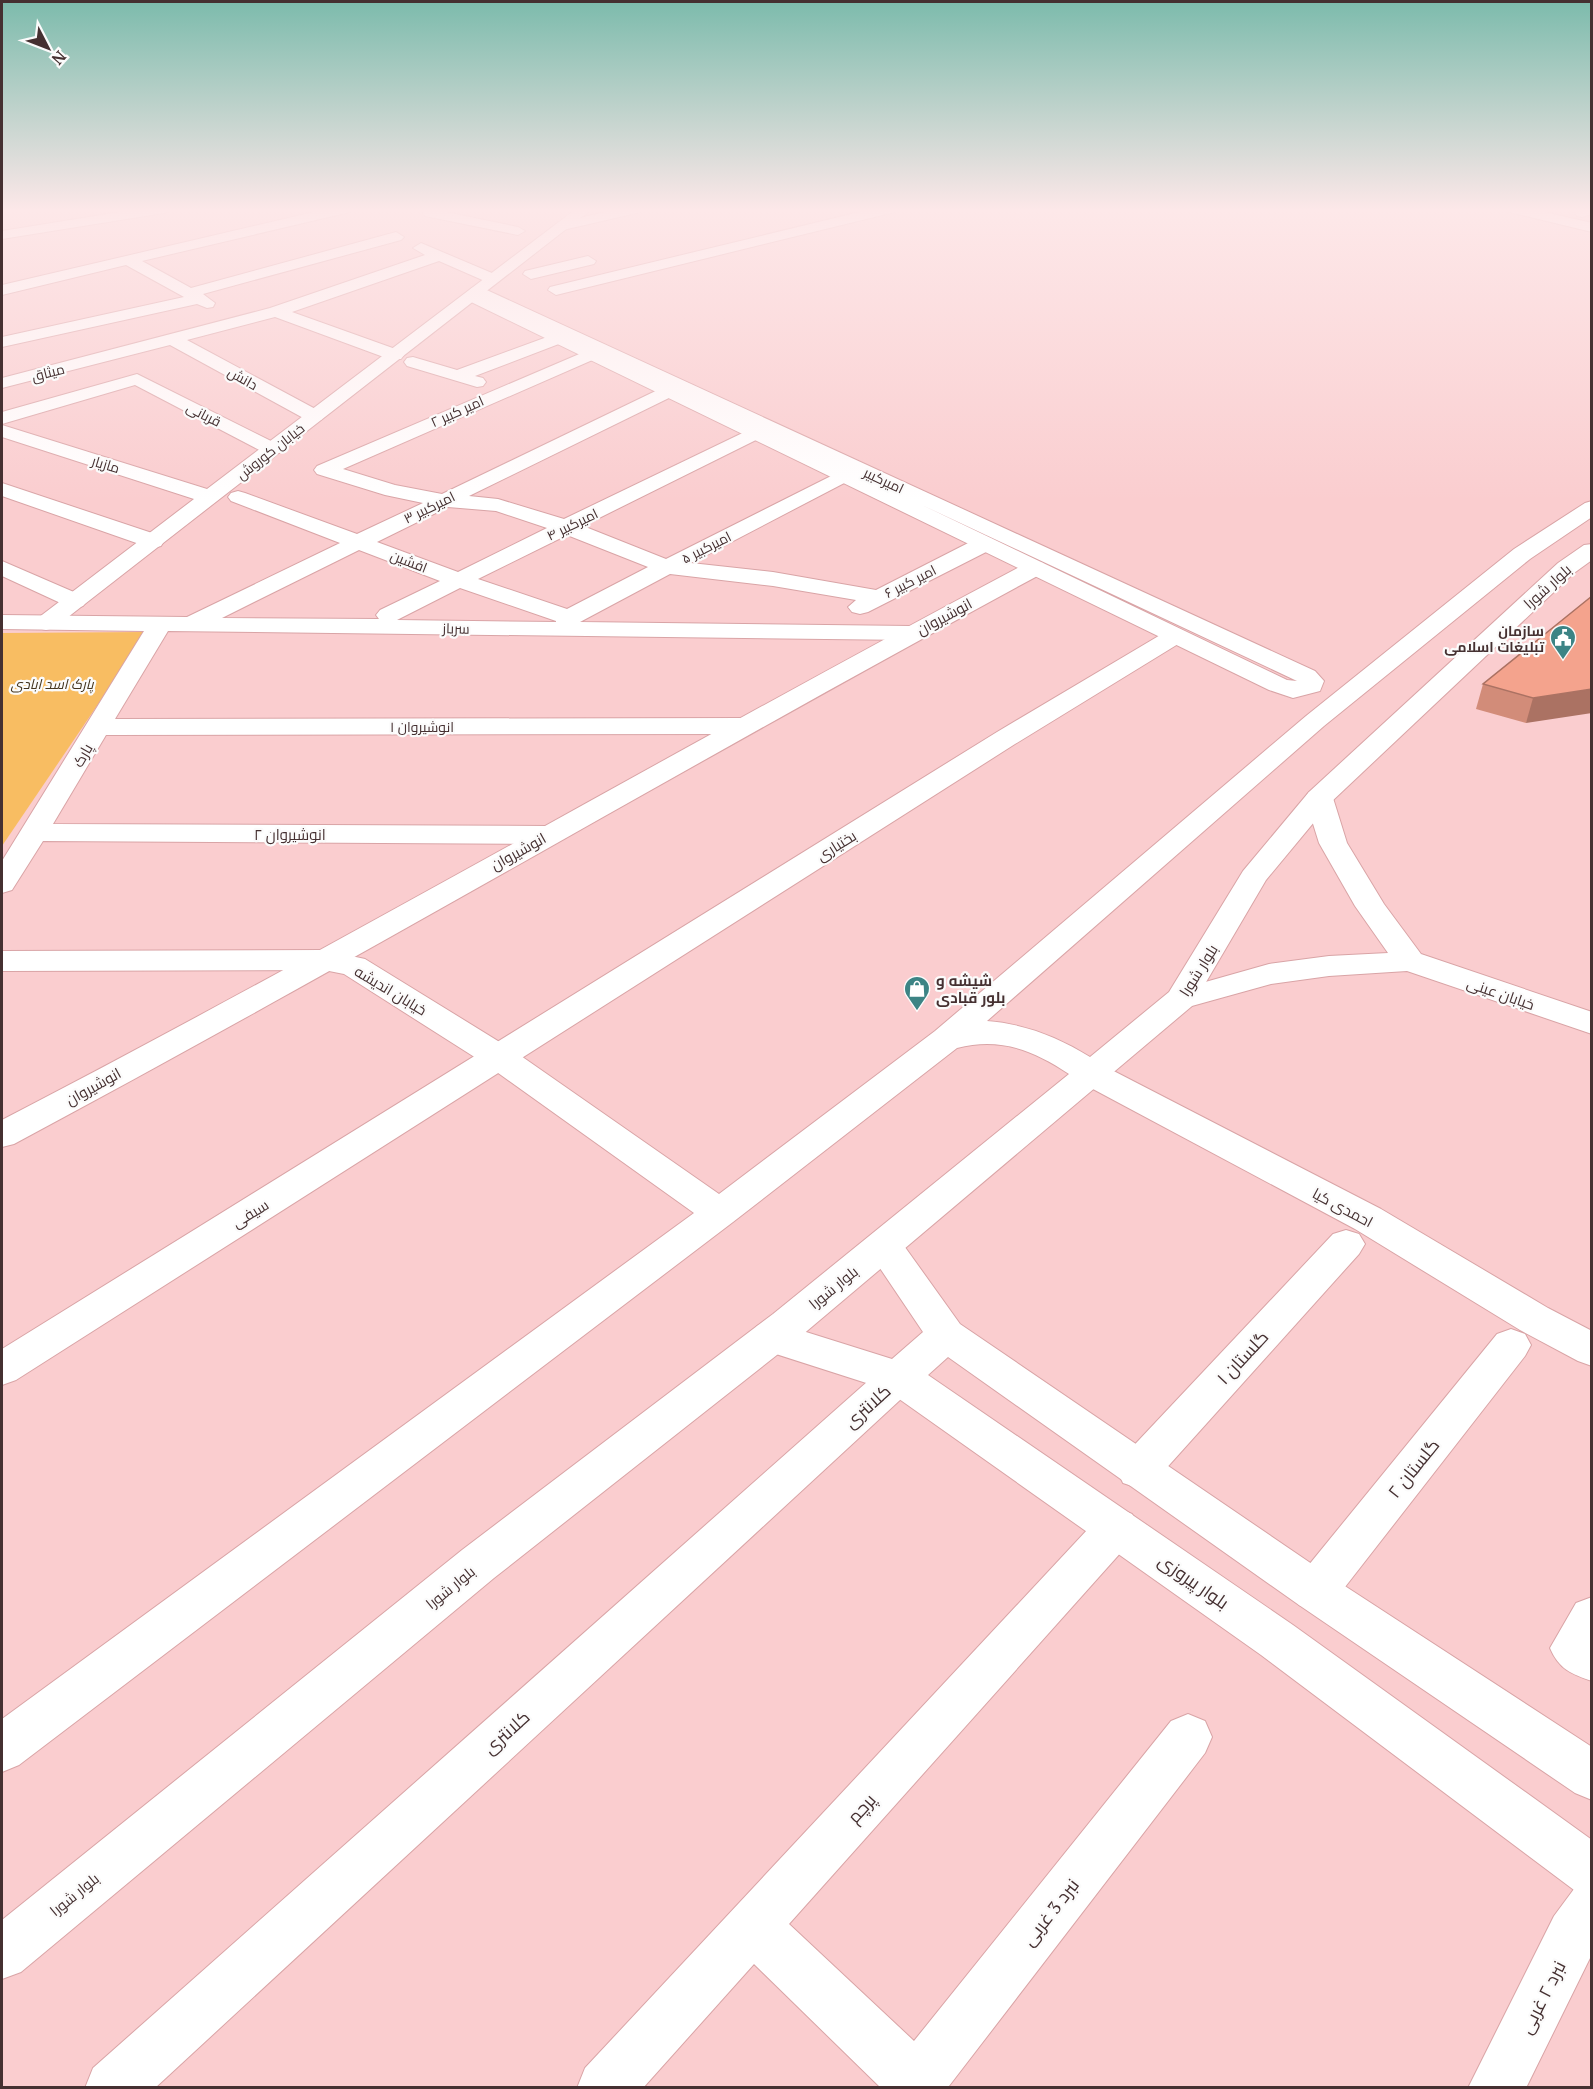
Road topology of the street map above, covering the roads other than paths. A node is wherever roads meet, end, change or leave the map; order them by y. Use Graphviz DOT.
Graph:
graph roads {
  1 [pos="151,306"];
  2 [pos="213,306"];
  3 [pos="292,306"];
  4 [pos="461,306"];
  5 [pos="508,306"];
  6 [pos="515,306"];
  7 [pos="276,312"];
  8 [pos="46,318"];
  9 [pos="240,322"];
  10 [pos="63,328"];
  11 [pos="20,338"];
  12 [pos="558,338"];
  13 [pos="172,339"];
  14 [pos="2,342"];
  15 [pos="591,354"];
  16 [pos="103,358"];
  17 [pos="404,358"];
  18 [pos="66,367"];
  19 [pos="647,375"];
  20 [pos="458,376"];
  21 [pos="136,379"];
  22 [pos="2,383"];
  23 [pos="505,390"];
  24 [pos="668,391"];
  25 [pos="314,416"];
  26 [pos="2,418"];
  27 [pos="2,431"];
  28 [pos="755,433"];
  29 [pos="272,449"];
  30 [pos="843,476"];
  31 [pos="2,489"];
  32 [pos="210,496"];
  33 [pos="238,498"];
  34 [pos="443,500"];
  35 [pos="1592,507"];
  36 [pos="566,527"];
  37 [pos="153,541"];
  38 [pos="357,542"];
  39 [pos="984,544"];
  40 [pos="1592,550"];
  41 [pos="667,567"];
  42 [pos="2,568"];
  43 [pos="1035,568"];
  44 [pos="459,580"];
  45 [pos="878,597"];
  46 [pos="75,601"];
  47 [pos="388,615"];
  48 [pos="837,618"];
  49 [pos="2,622"];
  50 [pos="46,623"];
  51 [pos="567,623"];
  52 [pos="160,624"];
  53 [pos="191,624"];
  54 [pos="911,633"];
  55 [pos="1175,636"];
  56 [pos="1284,677"];
  57 [pos="1364,680"];
  58 [pos="1315,721"];
  59 [pos="745,726"];
  60 [pos="98,727"];
  61 [pos="1319,798"];
  62 [pos="34,832"];
  63 [pos="547,835"];
  64 [pos="2,884"];
  65 [pos="324,960"];
  66 [pos="1410,961"];
  67 [pos="2,962"];
  68 [pos="1181,999"];
  69 [pos="1592,1024"];
  70 [pos="947,1039"];
  71 [pos="499,1057"];
  72 [pos="1090,1073"];
  73 [pos="10,1126"];
  74 [pos="720,1213"];
  75 [pos="1346,1245"];
  76 [pos="884,1246"];
  77 [pos="946,1335"];
  78 [pos="771,1337"];
  79 [pos="1512,1345"];
  80 [pos="1592,1350"];
  81 [pos="2,1369"];
  82 [pos="899,1377"];
  83 [pos="1138,1470"];
  84 [pos="1116,1527"];
  85 [pos="1315,1591"];
  86 [pos="1188,1737"];
  87 [pos="2,1748"];
  88 [pos="1592,1776"];
  89 [pos="1592,1872"];
  90 [pos="1592,1908"];
  91 [pos="753,1926"];
  92 [pos="2,1953"];
  93 [pos="917,2086"];
  94 [pos="113,2088"];
  95 [pos="605,2088"];
  96 [pos="1496,2088"];
  1 -- 10 [label="street"];
  2 -- 9 [label="street"];
  3 -- 7 [label="street, میثاق"];
  4 -- 17 [label="street, خیابان کوروش"];
  5 -- 12 [label="street, امیرکبیر"];
  6 -- 19 [label="street, امیرکبیر"];
  7 -- 9 [label="street, میثاق"];
  7 -- 17 [label="street"];
  8 -- 10 [label="street"];
  9 -- 13 [label="street, میثاق"];
  10 -- 11 [label="street"];
  11 -- 14 [label="street"];
  11 -- 18 [label="street"];
  12 -- 15 [label="street, امیرکبیر"];
  12 -- 20 [label="street"];
  13 -- 16 [label="street, میثاق"];
  13 -- 25 [label="street, دانش"];
  15 -- 19 [label="street, امیرکبیر"];
  15 -- 23 [label="street, امیر کبیر ۲"];
  16 -- 18 [label="street, میثاق"];
  16 -- 21 [label="street, قربانی"];
  17 -- 20 [label="street"];
  17 -- 25 [label="street, خیابان کوروش"];
  18 -- 22 [label="street, میثاق"];
  19 -- 24 [label="street, امیرکبیر"];
  19 -- 56 [label="street, امیرکبیر"];
  20 -- 23 [label="street"];
  21 -- 26 [label="street"];
  21 -- 29 [label="street, قربانی"];
  23 -- 34 [label="street, امیر کبیر ۲"];
  24 -- 28 [label="street, امیرکبیر"];
  24 -- 34 [label="street, امیرکبیر ۳"];
  25 -- 29 [label="street, خیابان کوروش"];
  27 -- 32 [label="street, مازیار"];
  28 -- 30 [label="street, امیرکبیر"];
  28 -- 36 [label="street, امیرکبیر ۴"];
  29 -- 32 [label="street, خیابان کوروش"];
  30 -- 39 [label="street, امیرکبیر"];
  30 -- 41 [label="street, امیرکبیر ۵"];
  31 -- 37 [label="street"];
  32 -- 37 [label="street, خیابان کوروش"];
  33 -- 38 [label="street, افشین"];
  34 -- 36 [label="street"];
  34 -- 38 [label="street, امیرکبیر ۳"];
  35 -- 57 [label="street"];
  36 -- 41 [label="street"];
  36 -- 44 [label="street, امیرکبیر ۴"];
  37 -- 46 [label="street, خیابان کوروش"];
  38 -- 44 [label="street, افشین"];
  38 -- 53 [label="street, امیرکبیر ۳"];
  39 -- 43 [label="street, امیرکبیر"];
  39 -- 45 [label="street, امیر کبیر ۶"];
  40 -- 61 [label="street, بلوار شورا"];
  41 -- 45 [label="street"];
  41 -- 51 [label="street, امیرکبیر ۵"];
  42 -- 46 [label="street"];
  43 -- 54 [label="street, انوشیروان"];
  43 -- 55 [label="street, امیرکبیر"];
  44 -- 47 [label="street, امیرکبیر ۴"];
  44 -- 51 [label="street, افشین"];
  45 -- 48 [label="street, امیر کبیر ۶"];
  46 -- 50 [label="street, خیابان کوروش"];
  49 -- 50 [label="street, سرباز"];
  50 -- 52 [label="street, سرباز"];
  51 -- 53 [label="street, سرباز"];
  51 -- 54 [label="street, سرباز"];
  52 -- 53 [label="street, سرباز"];
  52 -- 60 [label="street, پارک"];
  54 -- 59 [label="street, انوشیروان"];
  55 -- 56 [label="street, امیرکبیر"];
  55 -- 71 [label="street, بختیاری"];
  56 -- 57 [label="street"];
  56 -- 58 [label="street"];
  57 -- 58 [label="street"];
  58 -- 70 [label="street"];
  59 -- 60 [label="street, انوشیروان ۱"];
  59 -- 63 [label="street, انوشیروان"];
  60 -- 62 [label="street, پارک"];
  61 -- 66 [label="street"];
  61 -- 68 [label="street, بلوار شورا"];
  62 -- 63 [label="street, انوشیروان ۲"];
  62 -- 64 [label="street, پارک"];
  63 -- 65 [label="street, انوشیروان"];
  65 -- 67 [label="street, خیابان اندیشه"];
  65 -- 71 [label="street, خیابان اندیشه"];
  65 -- 73 [label="street, انوشیروان"];
  66 -- 68 [label="street"];
  66 -- 69 [label="street, خیابان عینی"];
  68 -- 72 [label="street, بلوار شورا"];
  70 -- 72 [label="street, احمدی کیا"];
  70 -- 74 [label="street"];
  71 -- 74 [label="street, خیابان اندیشه"];
  71 -- 81 [label="street, سیفی"];
  72 -- 76 [label="street, بلوار شورا"];
  72 -- 80 [label="street, احمدی کیا"];
  74 -- 87 [label="street"];
  75 -- 83 [label="street, گلستان ۱"];
  76 -- 77 [label="street"];
  76 -- 78 [label="street, بلوار شورا"];
  77 -- 82 [label="street, کلانتری"];
  77 -- 83 [label="street"];
  78 -- 82 [label="street, بلوار پیروزی"];
  78 -- 92 [label="street, بلوار شورا"];
  79 -- 85 [label="street, گلستان ۲"];
  82 -- 84 [label="street, بلوار پیروزی"];
  82 -- 94 [label="street, کلانتری"];
  83 -- 85 [label="street"];
  84 -- 89 [label="street, بلوار پیروزی"];
  84 -- 91 [label="street, پرچم"];
  85 -- 88 [label="street"];
  86 -- 93 [label="street, نبرد 3 غربی"];
  90 -- 96 [label="street, نبرد ۲ غربی"];
  91 -- 93 [label="street"];
  91 -- 95 [label="street, پرچم"];
}
